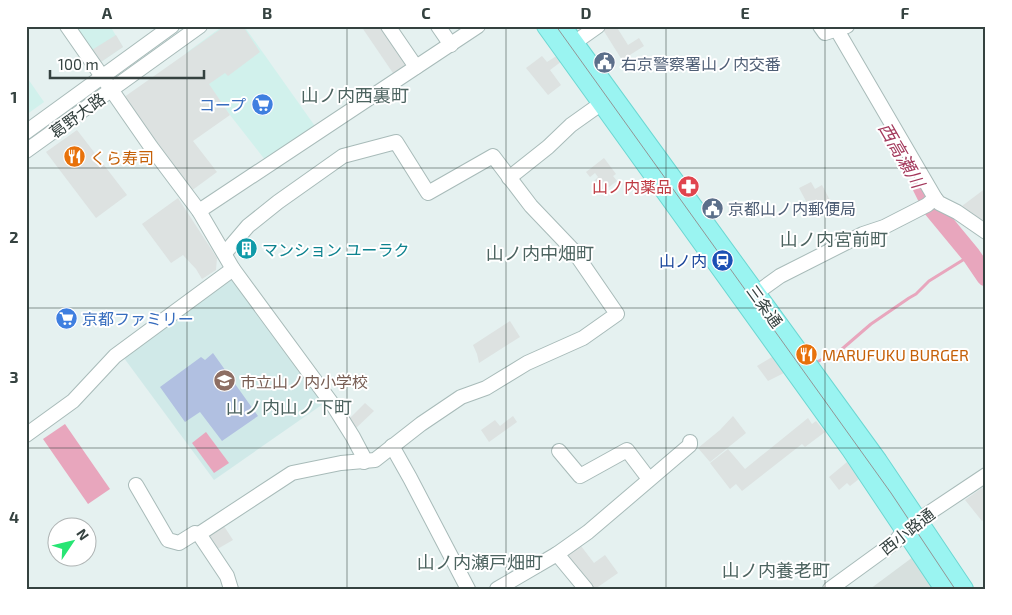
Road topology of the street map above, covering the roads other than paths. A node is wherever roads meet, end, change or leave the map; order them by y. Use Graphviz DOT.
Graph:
graph roads {
  1 [pos="67,26"];
  2 [pos="172,26"];
  3 [pos="200,26"];
  4 [pos="388,26"];
  5 [pos="438,26"];
  6 [pos="478,26"];
  7 [pos="546,26"];
  8 [pos="562,26"];
  9 [pos="598,26"];
  10 [pos="833,29"];
  11 [pos="574,42"];
  12 [pos="147,44"];
  13 [pos="451,45"];
  14 [pos="156,58"];
  15 [pos="416,68"];
  16 [pos="101,78"];
  17 [pos="111,91"];
  18 [pos="607,100"];
  19 [pos="26,132"];
  20 [pos="26,151"];
  21 [pos="509,178"];
  22 [pos="932,201"];
  23 [pos="199,211"];
  24 [pos="986,232"];
  25 [pos="225,253"];
  26 [pos="233,269"];
  27 [pos="755,294"];
  28 [pos="26,435"];
  29 [pos="690,442"];
  30 [pos="392,446"];
  31 [pos="559,451"];
  32 [pos="364,462"];
  33 [pos="986,475"];
  34 [pos="649,479"];
  35 [pos="136,485"];
  36 [pos="912,525"];
  37 [pos="199,534"];
  38 [pos="557,554"];
  39 [pos="230,589"];
  40 [pos="468,589"];
  41 [pos="497,589"];
  42 [pos="586,589"];
  43 [pos="830,589"];
  44 [pos="944,589"];
  45 [pos="964,589"];
  1 -- 16 [label="street"];
  2 -- 12 [label="street, 葛野大路"];
  3 -- 14 [label="street, 葛野大路"];
  4 -- 15 [label="street"];
  5 -- 13 [label="street"];
  6 -- 13 [label="street"];
  7 -- 18 [label="main road, 三条通"];
  8 -- 11 [label="main road, 三条通"];
  9 -- 11 [label="street"];
  10 -- 22 [label="street"];
  11 -- 18 [label="main road, 三条通"];
  12 -- 14 [label="street"];
  12 -- 16 [label="street, 葛野大路"];
  13 -- 15 [label="street"];
  14 -- 17 [label="street, 葛野大路"];
  15 -- 23 [label="street"];
  16 -- 17 [label="street"];
  16 -- 19 [label="street, 葛野大路"];
  17 -- 20 [label="street, 葛野大路"];
  17 -- 23 [label="street"];
  18 -- 21 [label="street"];
  18 -- 27 [label="main road, 三条通"];
  18 -- 36 [label="main road, 三条通"];
  21 -- 25 [label="street"];
  21 -- 30 [label="street"];
  22 -- 24 [label="street"];
  22 -- 27 [label="street"];
  23 -- 25 [label="street"];
  25 -- 26 [label="street"];
  26 -- 28 [label="street"];
  26 -- 32 [label="street"];
  27 -- 36 [label="main road, 三条通"];
  29 -- 34 [label="street"];
  30 -- 32 [label="street"];
  30 -- 40 [label="street"];
  31 -- 34 [label="street"];
  32 -- 37 [label="street"];
  33 -- 36 [label="street, 西小路通"];
  34 -- 38 [label="street"];
  35 -- 37 [label="street"];
  36 -- 43 [label="street, 西小路通"];
  36 -- 44 [label="main road, 三条通"];
  36 -- 45 [label="main road, 三条通"];
  37 -- 39 [label="street"];
  38 -- 41 [label="street"];
  38 -- 42 [label="street"];
}
